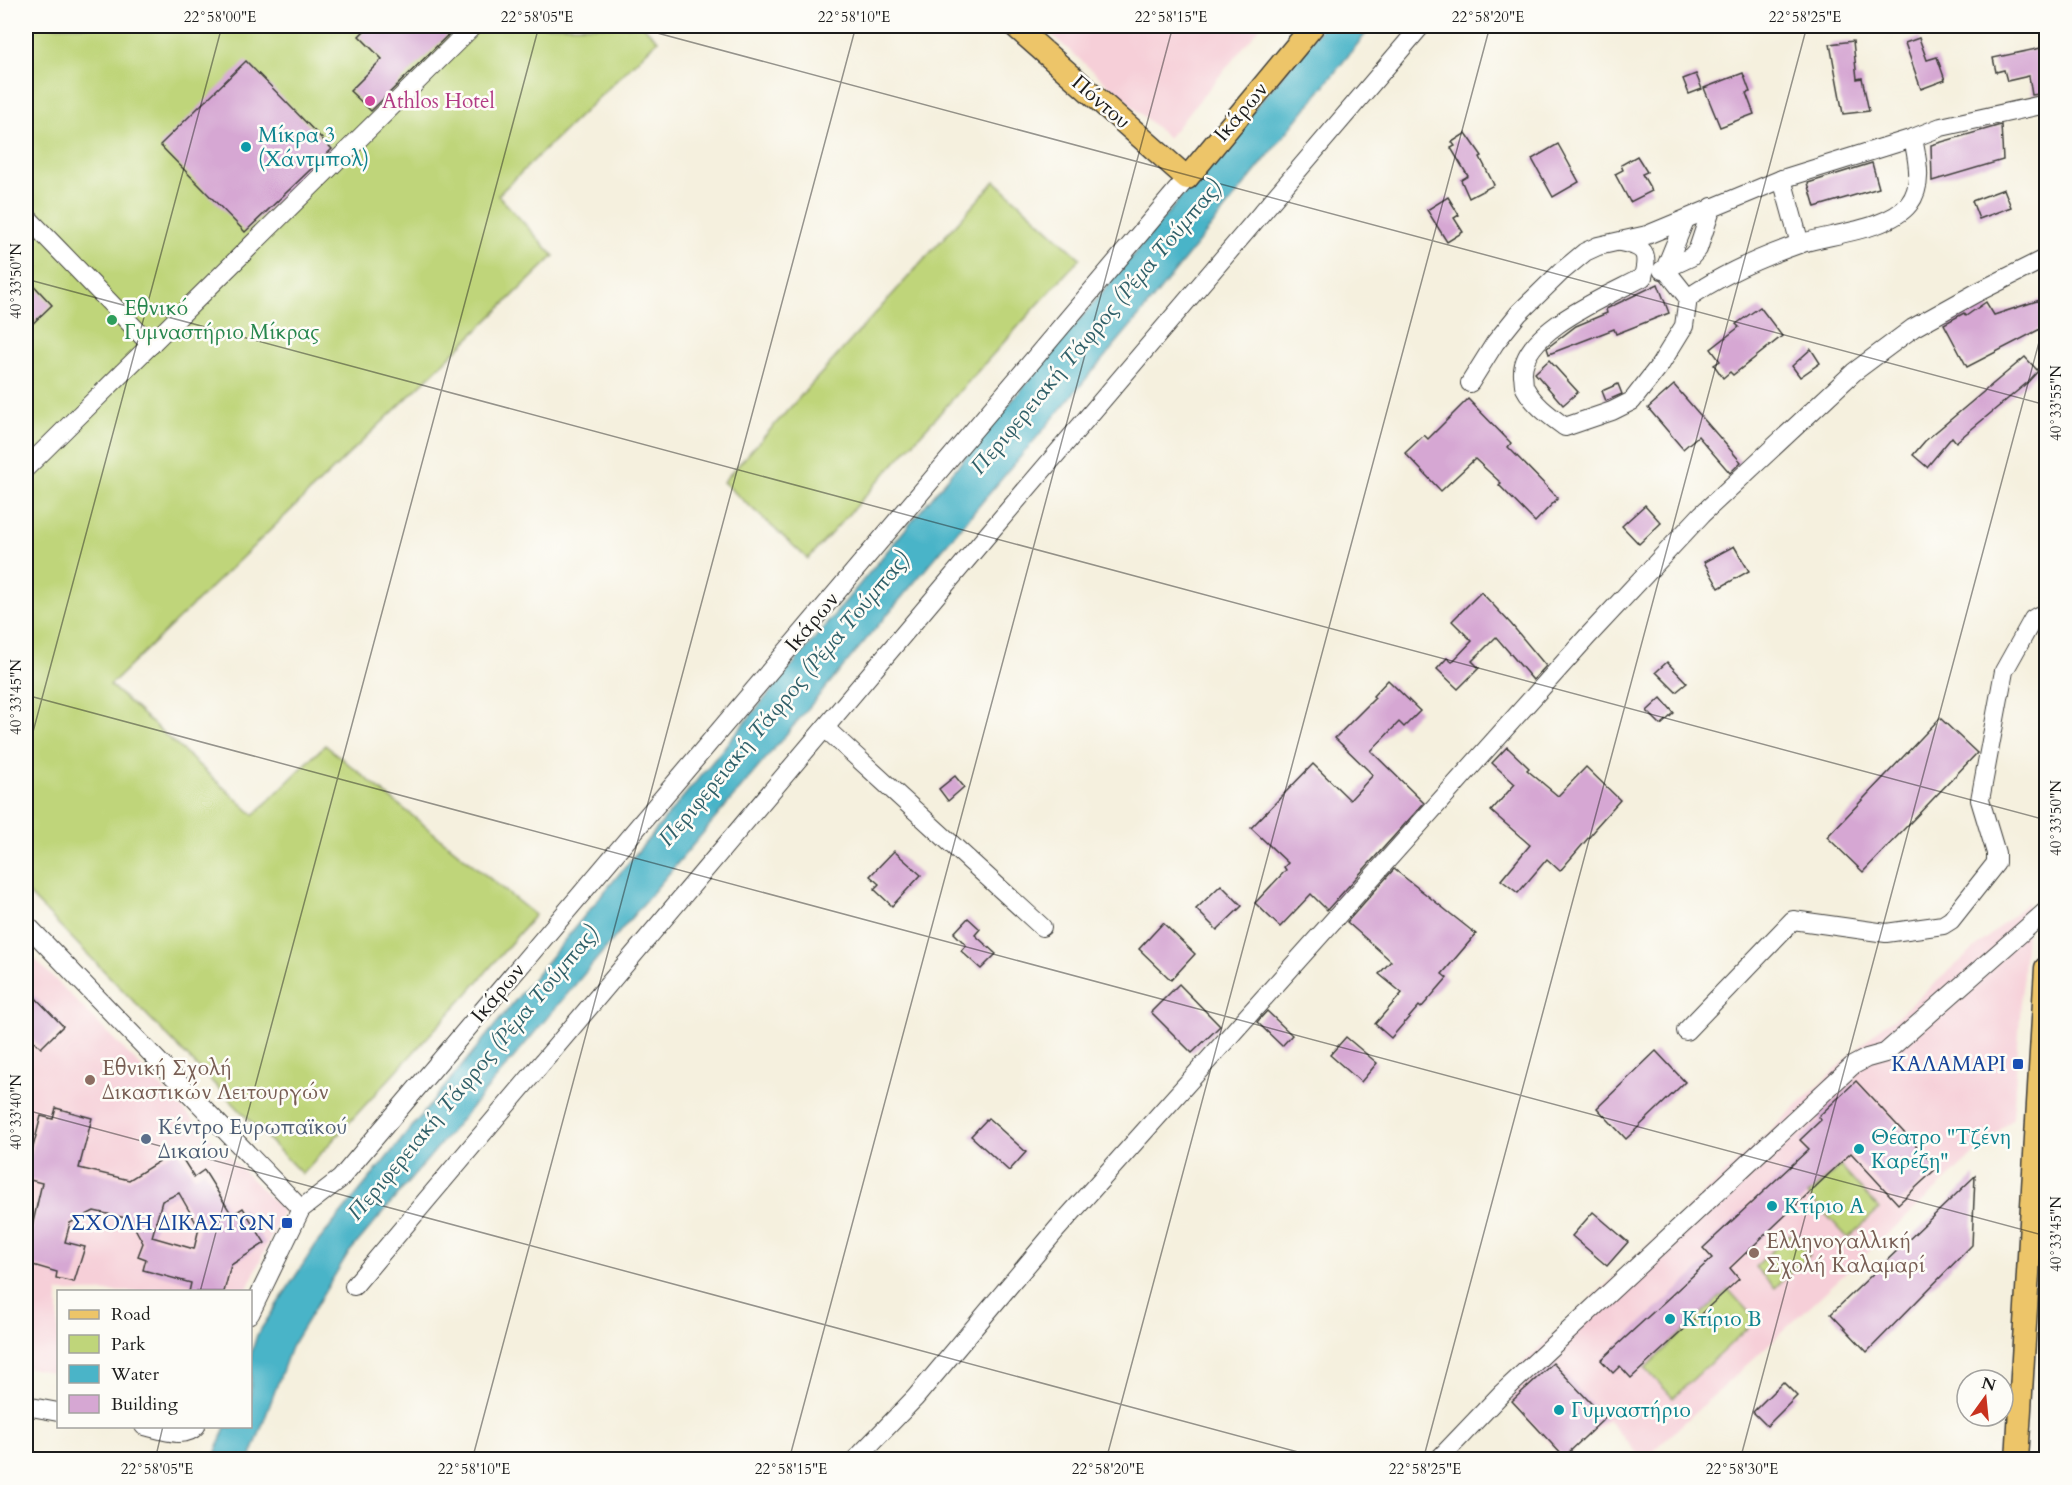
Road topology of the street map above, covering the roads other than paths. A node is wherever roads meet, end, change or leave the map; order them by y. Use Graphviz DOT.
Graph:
graph roads {
  1 [pos="473,26"];
  2 [pos="1015,26"];
  3 [pos="1313,26"];
  4 [pos="1421,26"];
  5 [pos="2046,104"];
  6 [pos="1913,138"];
  7 [pos="1187,178"];
  8 [pos="1782,179"];
  9 [pos="1712,207"];
  10 [pos="26,216"];
  11 [pos="1685,220"];
  12 [pos="1613,241"];
  13 [pos="1800,244"];
  14 [pos="2046,258"];
  15 [pos="1665,269"];
  16 [pos="1643,277"];
  17 [pos="1688,298"];
  18 [pos="151,345"];
  19 [pos="1470,383"];
  20 [pos="26,468"];
  21 [pos="2046,614"];
  22 [pos="825,728"];
  23 [pos="2046,910"];
  24 [pos="26,924"];
  25 [pos="1042,927"];
  26 [pos="2046,968"];
  27 [pos="1686,1031"];
  28 [pos="301,1209"];
  29 [pos="354,1286"];
  30 [pos="252,1310"];
  31 [pos="26,1406"];
  32 [pos="57,1412"];
  33 [pos="156,1428"];
  34 [pos="193,1428"];
  35 [pos="855,1460"];
  36 [pos="1438,1460"];
  37 [pos="2017,1460"];
  1 -- 18 [label="street"];
  2 -- 7 [label="main road, Πόντου"];
  3 -- 7 [label="main road, Ικάρων"];
  4 -- 22 [label="street"];
  5 -- 6 [label="street"];
  6 -- 8 [label="street"];
  6 -- 13 [label="street"];
  7 -- 28 [label="street, Ικάρων"];
  8 -- 9 [label="street"];
  8 -- 13 [label="street"];
  9 -- 11 [label="street"];
  9 -- 15 [label="street"];
  10 -- 18 [label="street"];
  11 -- 12 [label="street"];
  11 -- 15 [label="street"];
  12 -- 16 [label="street"];
  12 -- 19 [label="street"];
  13 -- 17 [label="street"];
  14 -- 35 [label="street"];
  15 -- 16 [label="street"];
  15 -- 17 [label="street"];
  16 -- 17 [label="street"];
  18 -- 20 [label="street"];
  21 -- 27 [label="street"];
  22 -- 25 [label="street"];
  22 -- 29 [label="street"];
  23 -- 36 [label="street"];
  24 -- 28 [label="street"];
  26 -- 37 [label="main road"];
  28 -- 30 [label="street"];
  31 -- 32 [label="street"];
  33 -- 34 [label="street"];
}
